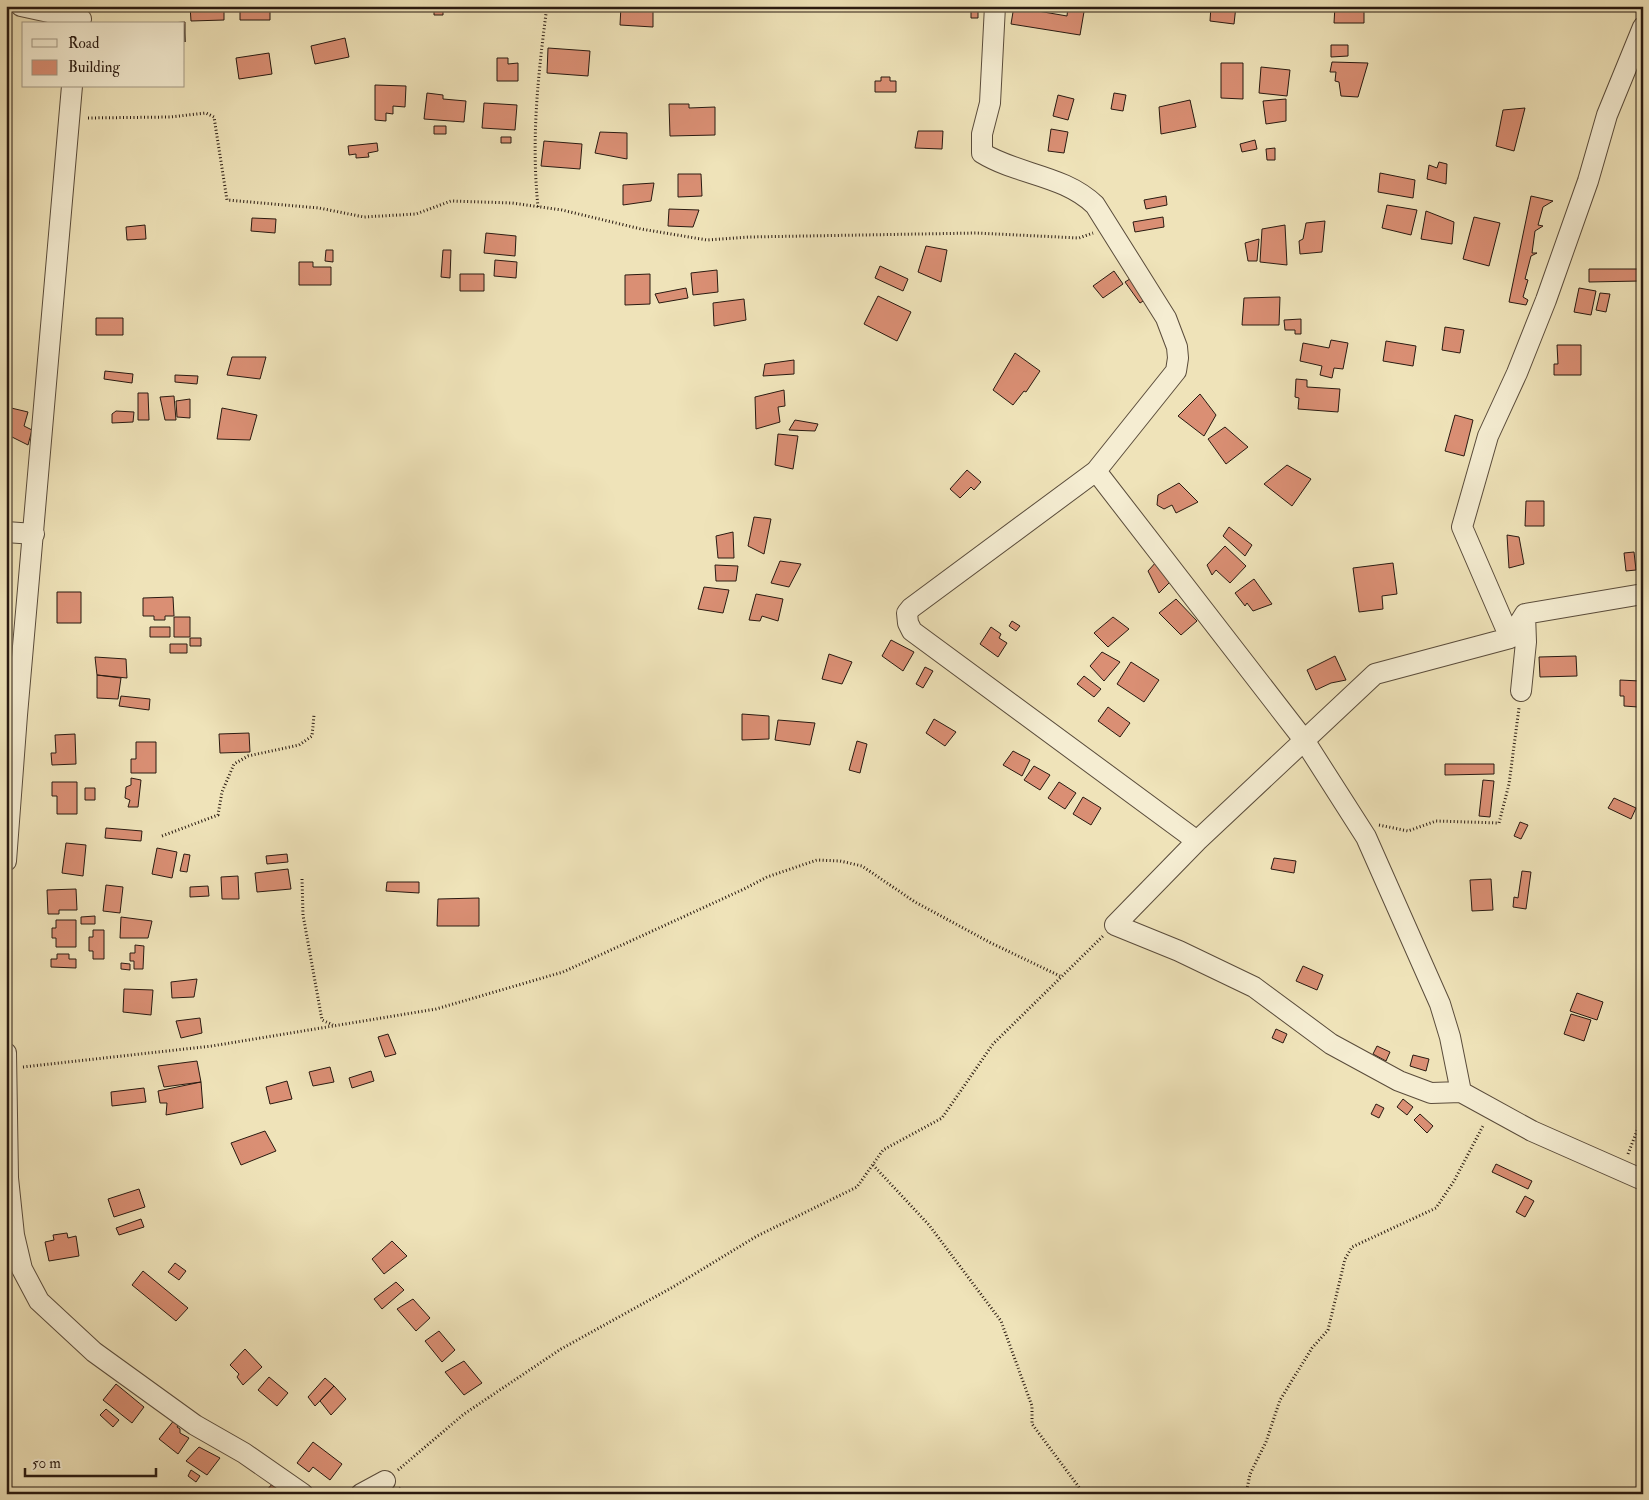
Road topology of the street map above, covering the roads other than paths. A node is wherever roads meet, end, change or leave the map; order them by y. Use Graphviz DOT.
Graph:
graph roads {
  1 [pos="21,6"];
  2 [pos="995,6"];
  3 [pos="82,16"];
  4 [pos="1643,27"];
  5 [pos="71,95"];
  6 [pos="1096,471"];
  7 [pos="6,532"];
  8 [pos="34,534"];
  9 [pos="1643,594"];
  10 [pos="1525,614"];
  11 [pos="1510,638"];
  12 [pos="1521,691"];
  13 [pos="11,715"];
  14 [pos="1304,740"];
  15 [pos="1197,841"];
  16 [pos="6,861"];
  17 [pos="7,1061"];
  18 [pos="1461,1092"];
  19 [pos="6,1119"];
  20 [pos="1643,1180"];
  21 [pos="385,1481"];
  22 [pos="303,1494"];
  23 [pos="360,1494"];
  1 -- 3 [label="street"];
  2 -- 6 [label="street"];
  4 -- 11 [label="street"];
  5 -- 8 [label="street"];
  6 -- 14 [label="street"];
  6 -- 15 [label="street"];
  7 -- 8 [label="street"];
  8 -- 13 [label="street"];
  9 -- 10 [label="street"];
  10 -- 11 [label="street"];
  10 -- 12 [label="street"];
  11 -- 14 [label="street"];
  13 -- 16 [label="street"];
  14 -- 15 [label="street"];
  14 -- 18 [label="street"];
  15 -- 18 [label="street"];
  17 -- 19 [label="street"];
  18 -- 20 [label="street"];
  19 -- 22 [label="street"];
  21 -- 23 [label="street"];
}
